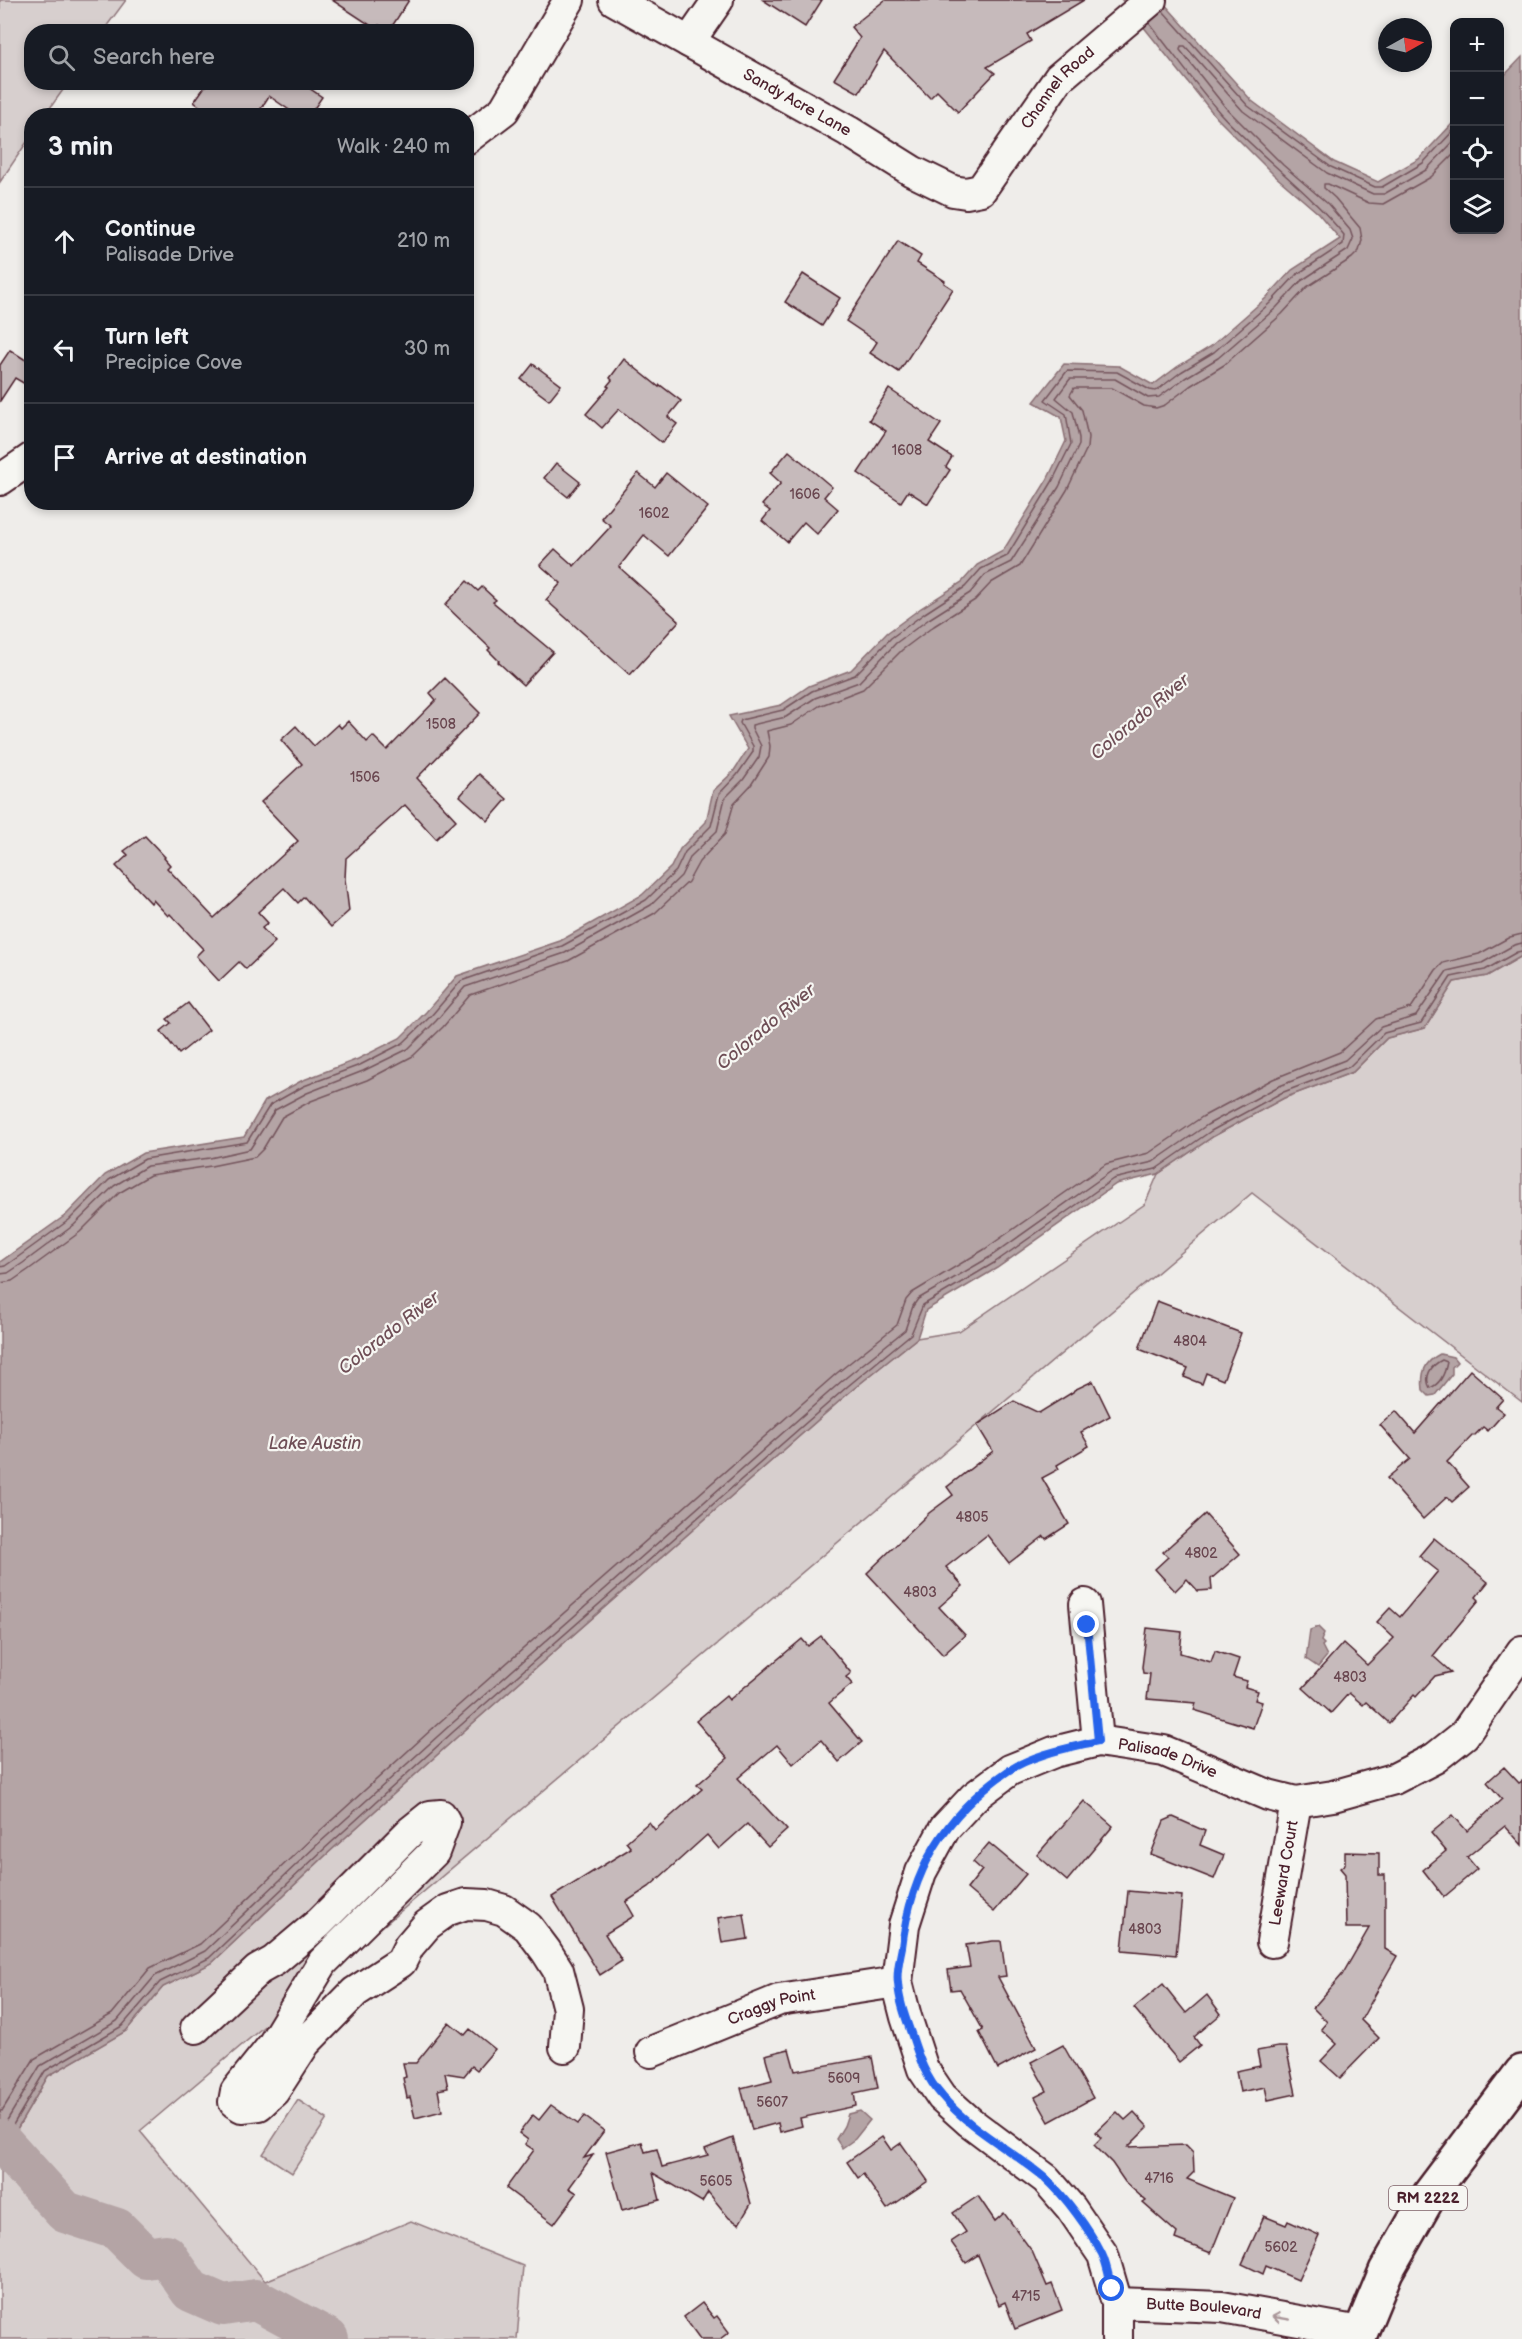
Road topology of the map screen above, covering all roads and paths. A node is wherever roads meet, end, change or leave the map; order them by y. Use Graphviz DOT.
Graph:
graph roads {
  1 [pos="569,0"];
  2 [pos="614,0"];
  3 [pos="718,0"];
  4 [pos="1150,0"];
  5 [pos="689,42"];
  6 [pos="474,133"];
  7 [pos="981,189"];
  8 [pos="24,464"];
  9 [pos="0,480"];
  10 [pos="1085,1604"];
  11 [pos="1522,1651"];
  12 [pos="1098,1741"];
  13 [pos="1296,1802"];
  14 [pos="1272,1942"];
  15 [pos="897,1982"];
  16 [pos="196,2028"];
  17 [pos="565,2047"];
  18 [pos="651,2052"];
  19 [pos="1522,2072"];
  20 [pos="1117,2303"];
  21 [pos="1359,2335"];
  22 [pos="1117,2339"];
  1 -- 6 [label="street"];
  2 -- 5 [label="street, Sandy Acre Lane"];
  3 -- 5 [label="street"];
  4 -- 7 [label="street, Channel Road"];
  5 -- 7 [label="street, Sandy Acre Lane"];
  8 -- 9 [label="street"];
  10 -- 12 [label="street"];
  11 -- 13 [label="street, Palisade Drive"];
  12 -- 13 [label="street, Palisade Drive"];
  12 -- 15 [label="street, Palisade Drive"];
  13 -- 14 [label="street, Leeward Court"];
  15 -- 18 [label="street, Craggy Point"];
  15 -- 20 [label="street, Palisade Drive"];
  16 -- 17 [label="street"];
  19 -- 21 [label="main road, RM 2222"];
  21 -- 20 [label="street, Butte Boulevard, one-way"];
  20 -- 22 [label="street, Palisade Drive"];
}
